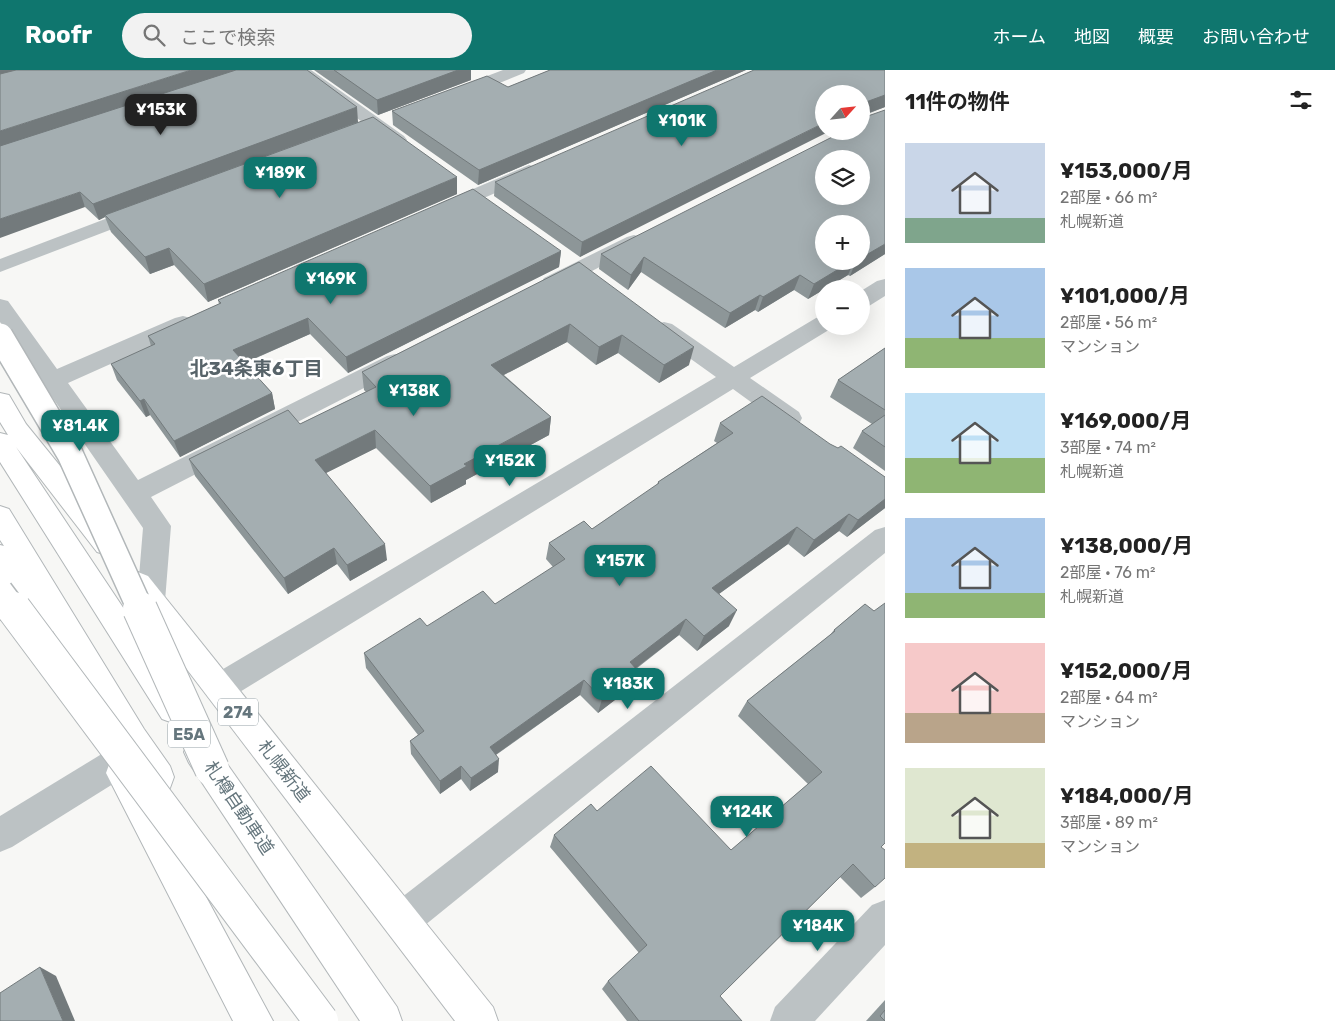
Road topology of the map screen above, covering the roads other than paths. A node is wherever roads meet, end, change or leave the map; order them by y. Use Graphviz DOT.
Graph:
graph roads {
  1 [pos="300,70"];
  2 [pos="518,70"];
  3 [pos="444,98"];
  4 [pos="398,116"];
  5 [pos="369,128"];
  6 [pos="414,151"];
  7 [pos="548,164"];
  8 [pos="157,206"];
  9 [pos="430,214"];
  10 [pos="649,233"];
  11 [pos="0,266"];
  12 [pos="885,286"];
  13 [pos="535,291"];
  14 [pos="870,295"];
  15 [pos="0,306"];
  16 [pos="644,315"];
  17 [pos="197,317"];
  18 [pos="815,328"];
  19 [pos="0,336"];
  20 [pos="410,354"];
  21 [pos="733,378"];
  22 [pos="53,380"];
  23 [pos="0,401"];
  24 [pos="807,430"];
  25 [pos="0,442"];
  26 [pos="134,494"];
  27 [pos="0,516"];
  28 [pos="885,538"];
  29 [pos="0,556"];
  30 [pos="0,591"];
  31 [pos="151,601"];
  32 [pos="218,688"];
  33 [pos="117,763"];
  34 [pos="212,769"];
  35 [pos="0,835"];
  36 [pos="885,918"];
  37 [pos="401,920"];
  38 [pos="254,1021"];
  39 [pos="321,1021"];
  40 [pos="384,1021"];
  41 [pos="480,1021"];
  42 [pos="789,1021"];
  1 -- 5 [label="street"];
  2 -- 3 [label="street"];
  4 -- 5 [label="street"];
  5 -- 6 [label="street"];
  7 -- 9 [label="street"];
  8 -- 11 [label="street"];
  10 -- 13 [label="street"];
  12 -- 14 [label="street"];
  15 -- 22 [label="street"];
  16 -- 21 [label="street"];
  17 -- 22 [label="street"];
  18 -- 21 [label="street"];
  19 -- 34 [label="highway, bridge"];
  20 -- 26 [label="street"];
  21 -- 24 [label="street"];
  21 -- 32 [label="street"];
  22 -- 26 [label="street"];
  23 -- 31 [label="highway, 札幌新道 / 274"];
  25 -- 34 [label="highway, 札樽自動車道 / E5A, bridge"];
  26 -- 31 [label="street"];
  27 -- 39 [label="highway, E5A, bridge"];
  28 -- 37 [label="street"];
  29 -- 33 [label="highway"];
  30 -- 39 [label="highway, bridge"];
  31 -- 32 [label="highway, 札幌新道 / 274"];
  32 -- 37 [label="highway, 札幌新道 / 274"];
  33 -- 35 [label="street"];
  33 -- 38 [label="highway"];
  34 -- 40 [label="highway, 札樽自動車道 / E5A"];
  36 -- 42 [label="street"];
  37 -- 41 [label="highway, 札幌新道 / 274"];
}
